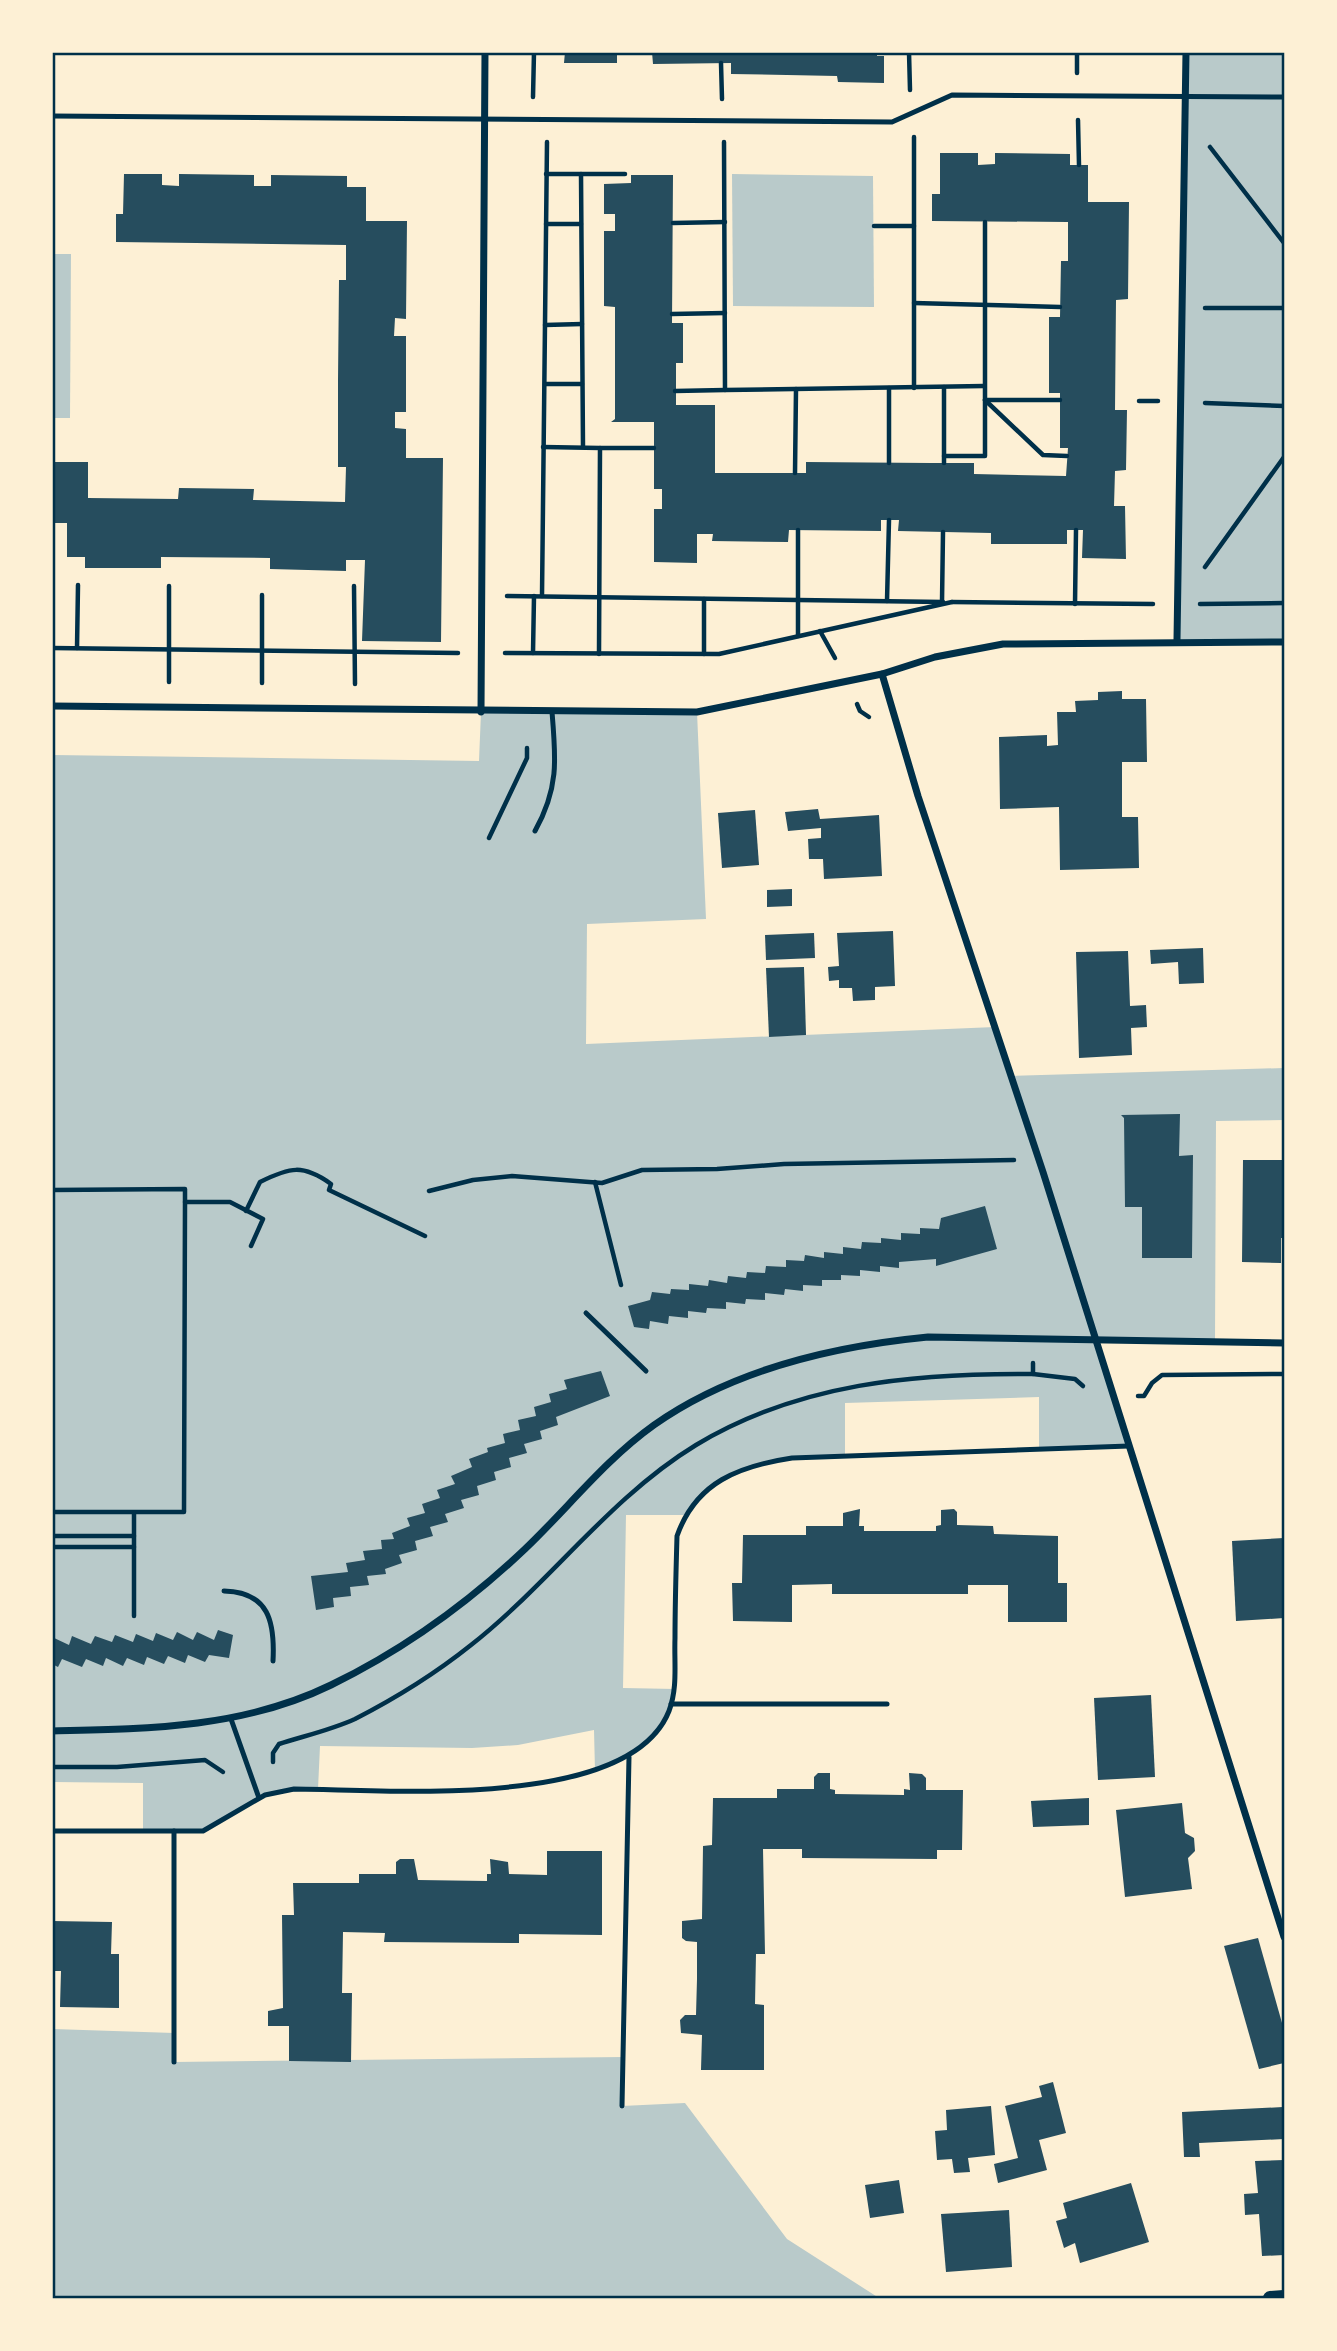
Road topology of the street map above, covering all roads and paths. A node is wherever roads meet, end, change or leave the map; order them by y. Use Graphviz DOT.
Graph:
graph roads {
  1 [pos="485,52"];
  2 [pos="534,52"];
  3 [pos="909,52"];
  4 [pos="1077,52"];
  5 [pos="1186,52"];
  6 [pos="721,63"];
  7 [pos="1077,72"];
  8 [pos="1185,95"];
  9 [pos="1284,97"];
  10 [pos="914,112"];
  11 [pos="1185,114"];
  12 [pos="52,116"];
  13 [pos="485,117"];
  14 [pos="533,118"];
  15 [pos="724,120"];
  16 [pos="546,174"];
  17 [pos="581,174"];
  18 [pos="625,174"];
  19 [pos="725,222"];
  20 [pos="985,222"];
  21 [pos="673,223"];
  22 [pos="581,224"];
  23 [pos="546,225"];
  24 [pos="874,226"];
  25 [pos="914,226"];
  26 [pos="1284,243"];
  27 [pos="914,303"];
  28 [pos="985,306"];
  29 [pos="1060,307"];
  30 [pos="1182,308"];
  31 [pos="1284,308"];
  32 [pos="725,313"];
  33 [pos="672,314"];
  34 [pos="582,324"];
  35 [pos="545,325"];
  36 [pos="544,384"];
  37 [pos="582,384"];
  38 [pos="984,386"];
  39 [pos="944,387"];
  40 [pos="889,388"];
  41 [pos="914,388"];
  42 [pos="796,389"];
  43 [pos="725,390"];
  44 [pos="676,391"];
  45 [pos="985,400"];
  46 [pos="1060,400"];
  47 [pos="1139,401"];
  48 [pos="1180,402"];
  49 [pos="1284,406"];
  50 [pos="544,447"];
  51 [pos="583,447"];
  52 [pos="600,448"];
  53 [pos="654,448"];
  54 [pos="944,456"];
  55 [pos="1067,456"];
  56 [pos="1284,457"];
  57 [pos="889,463"];
  58 [pos="944,463"];
  59 [pos="795,473"];
  60 [pos="888,520"];
  61 [pos="798,530"];
  62 [pos="1076,530"];
  63 [pos="943,532"];
  64 [pos="78,585"];
  65 [pos="169,586"];
  66 [pos="354,586"];
  67 [pos="262,594"];
  68 [pos="481,596"];
  69 [pos="534,596"];
  70 [pos="542,596"];
  71 [pos="599,597"];
  72 [pos="704,599"];
  73 [pos="797,600"];
  74 [pos="887,601"];
  75 [pos="942,602"];
  76 [pos="952,602"];
  77 [pos="1284,603"];
  78 [pos="1075,604"];
  79 [pos="1177,605"];
  80 [pos="798,636"];
  81 [pos="1177,640"];
  82 [pos="1284,642"];
  83 [pos="52,648"];
  84 [pos="77,648"];
  85 [pos="169,649"];
  86 [pos="262,650"];
  87 [pos="355,652"];
  88 [pos="481,653"];
  89 [pos="533,653"];
  90 [pos="599,654"];
  91 [pos="704,654"];
  92 [pos="881,674"];
  93 [pos="52,706"];
  94 [pos="169,707"];
  95 [pos="261,709"];
  96 [pos="354,710"];
  97 [pos="481,712"];
  98 [pos="530,712"];
  99 [pos="552,712"];
  100 [pos="535,831"];
  101 [pos="489,838"];
  102 [pos="1039,1159"];
  103 [pos="595,1182"];
  104 [pos="52,1190"];
  105 [pos="429,1191"];
  106 [pos="185,1202"];
  107 [pos="246,1211"];
  108 [pos="425,1236"];
  109 [pos="251,1246"];
  110 [pos="621,1285"];
  111 [pos="586,1313"];
  112 [pos="1095,1339"];
  113 [pos="1284,1343"];
  114 [pos="646,1371"];
  115 [pos="1033,1374"];
  116 [pos="1129,1446"];
  117 [pos="52,1512"];
  118 [pos="134,1513"];
  119 [pos="52,1536"];
  120 [pos="134,1536"];
  121 [pos="52,1547"];
  122 [pos="134,1547"];
  123 [pos="224,1591"];
  124 [pos="134,1616"];
  125 [pos="273,1661"];
  126 [pos="671,1704"];
  127 [pos="887,1704"];
  128 [pos="231,1719"];
  129 [pos="52,1731"];
  130 [pos="629,1757"];
  131 [pos="52,1767"];
  132 [pos="249,1769"];
  133 [pos="259,1798"];
  134 [pos="52,1831"];
  135 [pos="174,1831"];
  136 [pos="1284,1937"];
  137 [pos="174,2062"];
  138 [pos="622,2106"];
  139 [pos="1284,2297"];
  140 [pos="1270,2298"];
  1 -- 13 [label="street"];
  2 -- 14 [label="path"];
  3 -- 10 [label="path"];
  4 -- 7 [label="path"];
  5 -- 8 [label="street"];
  6 -- 15 [label="path"];
  8 -- 9 [label="lane"];
  8 -- 10 [label="lane"];
  8 -- 11 [label="street"];
  10 -- 15 [label="lane"];
  10 -- 25 [label="path"];
  11 -- 26 [label="path"];
  11 -- 30 [label="street"];
  12 -- 13 [label="lane"];
  13 -- 14 [label="lane"];
  13 -- 68 [label="street"];
  14 -- 15 [label="lane"];
  14 -- 16 [label="path"];
  15 -- 19 [label="path"];
  16 -- 17 [label="path"];
  16 -- 23 [label="path"];
  17 -- 18 [label="path"];
  17 -- 22 [label="path"];
  19 -- 21 [label="path"];
  19 -- 32 [label="path"];
  20 -- 28 [label="path"];
  22 -- 23 [label="path"];
  22 -- 34 [label="path"];
  23 -- 35 [label="path"];
  24 -- 25 [label="path"];
  25 -- 27 [label="path"];
  27 -- 28 [label="path"];
  27 -- 41 [label="path"];
  28 -- 29 [label="path"];
  28 -- 38 [label="path"];
  30 -- 31 [label="path"];
  30 -- 48 [label="street"];
  32 -- 33 [label="path"];
  32 -- 43 [label="path"];
  34 -- 35 [label="path"];
  34 -- 37 [label="path"];
  35 -- 36 [label="path"];
  36 -- 37 [label="path"];
  36 -- 50 [label="path"];
  37 -- 51 [label="path"];
  38 -- 39 [label="path"];
  38 -- 45 [label="path"];
  39 -- 41 [label="path"];
  39 -- 54 [label="path"];
  40 -- 41 [label="path"];
  40 -- 42 [label="path"];
  40 -- 57 [label="path"];
  42 -- 43 [label="path"];
  42 -- 59 [label="path"];
  43 -- 44 [label="path"];
  45 -- 46 [label="path"];
  45 -- 54 [label="path"];
  45 -- 55 [label="path"];
  47 -- 48 [label="path"];
  48 -- 49 [label="path"];
  48 -- 79 [label="street"];
  50 -- 51 [label="path"];
  50 -- 70 [label="path"];
  51 -- 52 [label="path"];
  52 -- 53 [label="path"];
  52 -- 71 [label="path"];
  54 -- 58 [label="path"];
  56 -- 79 [label="path"];
  60 -- 74 [label="path"];
  61 -- 73 [label="path"];
  62 -- 78 [label="path"];
  63 -- 75 [label="path"];
  64 -- 84 [label="path"];
  65 -- 85 [label="path"];
  66 -- 87 [label="path"];
  67 -- 86 [label="path"];
  68 -- 69 [label="path"];
  68 -- 88 [label="street"];
  69 -- 70 [label="path"];
  69 -- 89 [label="path"];
  70 -- 71 [label="path"];
  71 -- 72 [label="path"];
  71 -- 90 [label="path"];
  72 -- 73 [label="path"];
  72 -- 91 [label="path"];
  73 -- 74 [label="path"];
  73 -- 80 [label="path"];
  74 -- 75 [label="path"];
  75 -- 76 [label="path"];
  76 -- 78 [label="path"];
  76 -- 80 [label="path"];
  77 -- 79 [label="path"];
  78 -- 79 [label="path"];
  79 -- 81 [label="street"];
  80 -- 91 [label="path"];
  81 -- 82 [label="street"];
  81 -- 92 [label="street"];
  83 -- 84 [label="path"];
  84 -- 85 [label="path"];
  85 -- 86 [label="path"];
  85 -- 94 [label="path"];
  86 -- 87 [label="path"];
  86 -- 95 [label="path"];
  87 -- 88 [label="path"];
  87 -- 96 [label="path"];
  88 -- 89 [label="path"];
  88 -- 97 [label="street"];
  89 -- 90 [label="path"];
  90 -- 91 [label="path"];
  92 -- 99 [label="street"];
  92 -- 102 [label="street"];
  93 -- 94 [label="street"];
  94 -- 95 [label="street"];
  95 -- 96 [label="street"];
  96 -- 97 [label="street"];
  97 -- 98 [label="street"];
  98 -- 99 [label="street"];
  98 -- 101 [label="path"];
  99 -- 100 [label="lane"];
  102 -- 103 [label="path"];
  102 -- 112 [label="street"];
  103 -- 105 [label="path"];
  103 -- 110 [label="path"];
  104 -- 106 [label="path"];
  106 -- 107 [label="path"];
  106 -- 118 [label="path"];
  107 -- 108 [label="path"];
  107 -- 109 [label="path"];
  111 -- 114 [label="lane"];
  112 -- 113 [label="street"];
  112 -- 116 [label="street"];
  112 -- 128 [label="street"];
  115 -- 132 [label="path"];
  116 -- 126 [label="lane"];
  116 -- 136 [label="street"];
  117 -- 118 [label="path"];
  118 -- 120 [label="path"];
  119 -- 120 [label="path"];
  120 -- 122 [label="path"];
  121 -- 122 [label="path"];
  122 -- 124 [label="path"];
  123 -- 125 [label="lane"];
  126 -- 127 [label="lane"];
  126 -- 130 [label="lane"];
  128 -- 129 [label="street"];
  128 -- 132 [label="lane"];
  130 -- 133 [label="lane"];
  130 -- 138 [label="lane"];
  131 -- 132 [label="path"];
  132 -- 133 [label="lane"];
  133 -- 135 [label="lane"];
  134 -- 135 [label="lane"];
  135 -- 137 [label="lane"];
  139 -- 140 [label="main road"];
}
